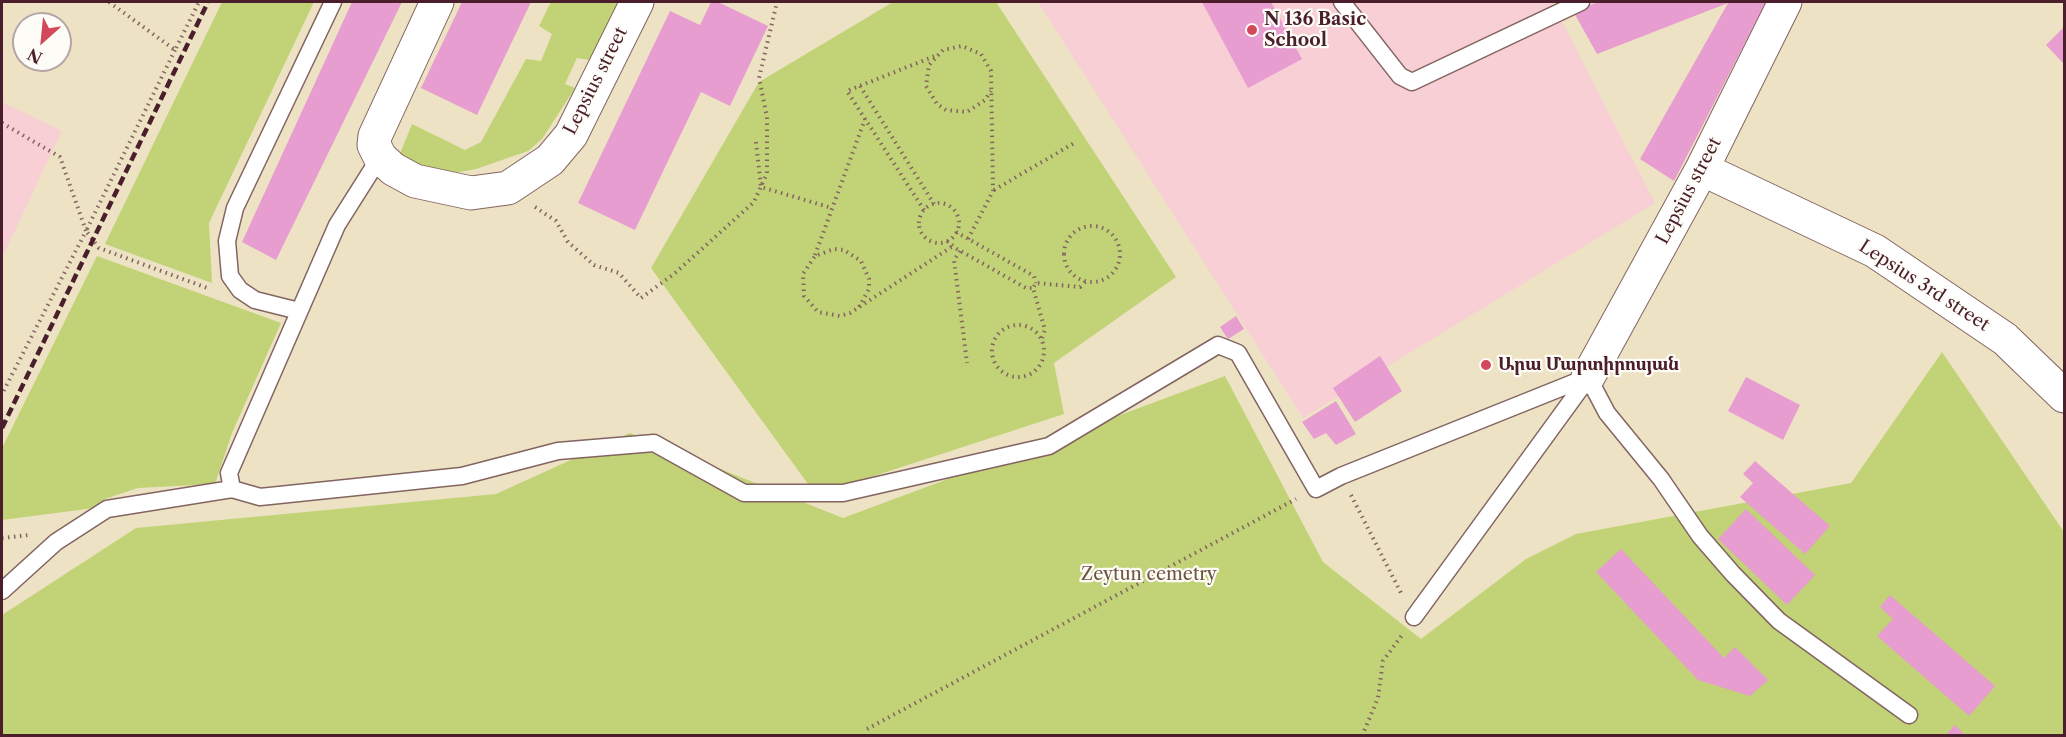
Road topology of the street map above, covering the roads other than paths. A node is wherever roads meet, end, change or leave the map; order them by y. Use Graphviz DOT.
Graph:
graph roads {
  1 [pos="333,2"];
  2 [pos="437,2"];
  3 [pos="637,2"];
  4 [pos="1342,2"];
  5 [pos="1581,2"];
  6 [pos="1785,2"];
  7 [pos="380,157"];
  8 [pos="1702,169"];
  9 [pos="299,311"];
  10 [pos="1588,377"];
  11 [pos="2064,396"];
  12 [pos="232,489"];
  13 [pos="2,591"];
  14 [pos="1414,617"];
  15 [pos="1909,715"];
  1 -- 9 [label="lane"];
  2 -- 7 [label="street"];
  3 -- 7 [label="street, Lepsius street"];
  4 -- 5 [label="lane"];
  6 -- 8 [label="street, Lepsius street"];
  7 -- 9 [label="lane"];
  8 -- 10 [label="street, Lepsius street"];
  8 -- 11 [label="street, Lepsius 3rd street"];
  9 -- 12 [label="lane"];
  10 -- 12 [label="lane"];
  10 -- 14 [label="lane"];
  10 -- 15 [label="lane"];
  12 -- 13 [label="lane"];
}
